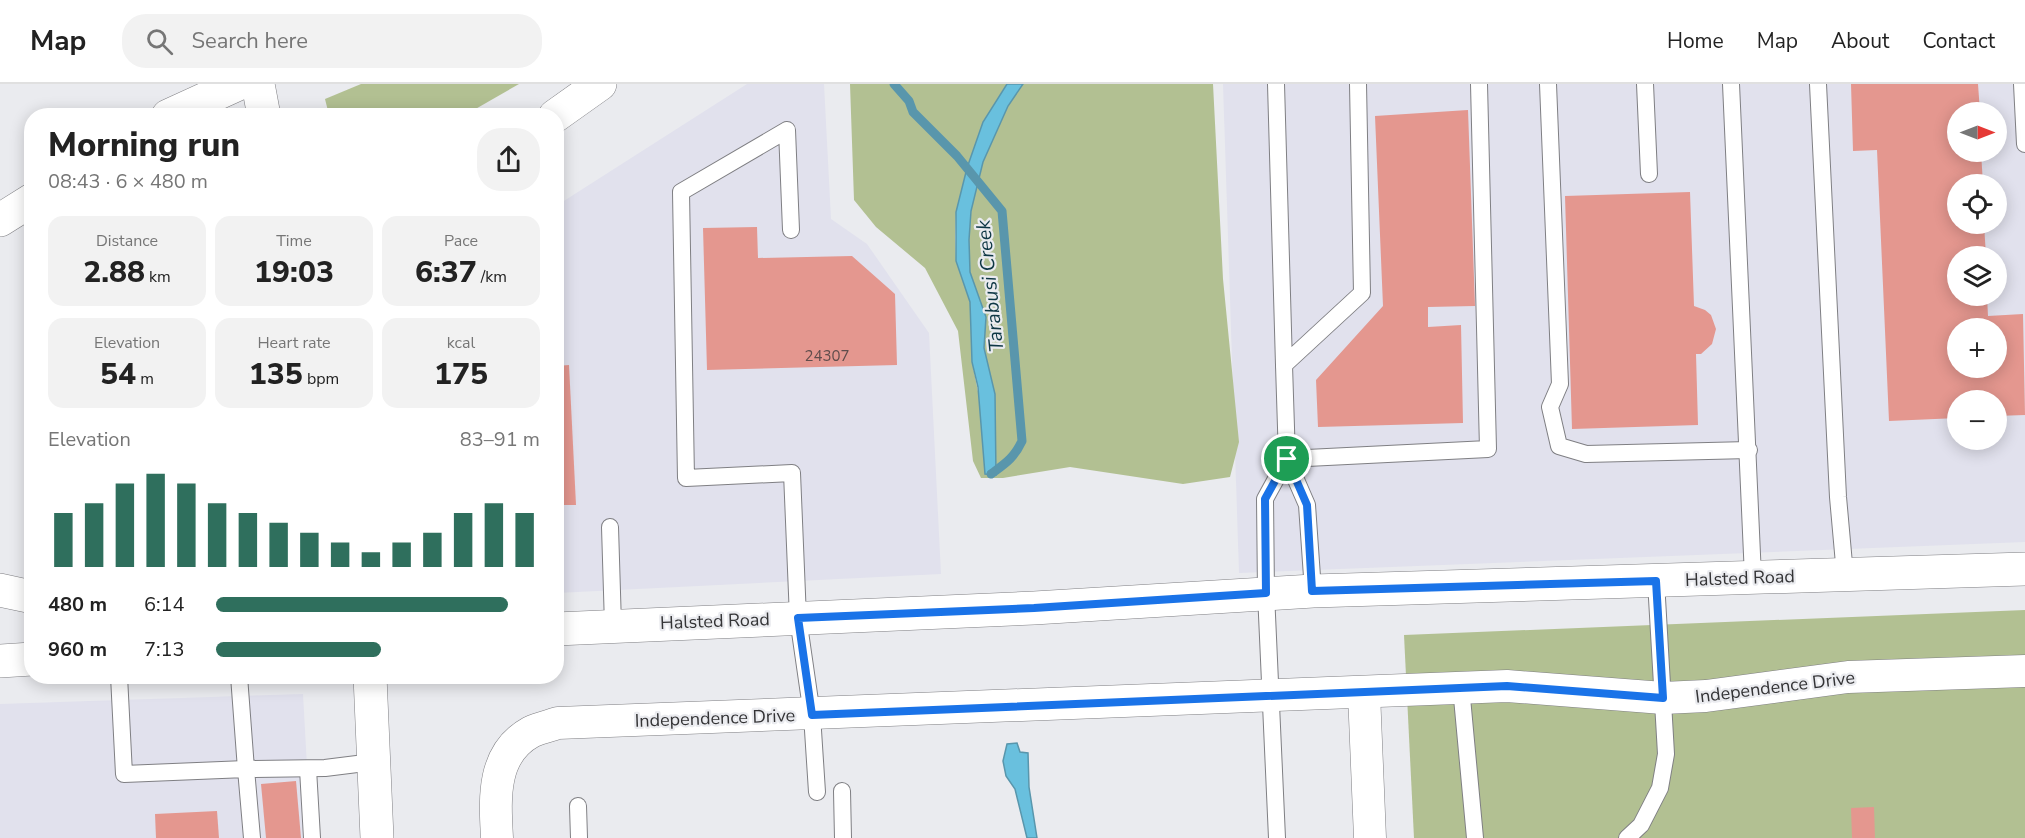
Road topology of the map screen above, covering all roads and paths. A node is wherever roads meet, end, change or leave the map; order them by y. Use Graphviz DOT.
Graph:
graph roads {
  1 [pos="238,84"];
  2 [pos="258,84"];
  3 [pos="600,84"];
  4 [pos="1276,84"];
  5 [pos="1358,84"];
  6 [pos="1479,84"];
  7 [pos="1548,84"];
  8 [pos="1645,84"];
  9 [pos="1731,84"];
  10 [pos="1818,84"];
  11 [pos="2022,84"];
  12 [pos="186,108"];
  13 [pos="262,108"];
  14 [pos="564,110"];
  15 [pos="2025,144"];
  16 [pos="1649,174"];
  17 [pos="24,186"];
  18 [pos="0,198"];
  19 [pos="24,205"];
  20 [pos="0,220"];
  21 [pos="791,230"];
  22 [pos="1284,365"];
  23 [pos="1749,450"];
  24 [pos="1287,459"];
  25 [pos="610,527"];
  26 [pos="2025,569"];
  27 [pos="1845,575"];
  28 [pos="1753,577"];
  29 [pos="1656,581"];
  30 [pos="0,590"];
  31 [pos="1312,591"];
  32 [pos="1266,593"];
  33 [pos="24,595"];
  34 [pos="798,618"];
  35 [pos="613,625"];
  36 [pos="564,628"];
  37 [pos="24,660"];
  38 [pos="0,661"];
  39 [pos="2025,671"];
  40 [pos="119,684"];
  41 [pos="240,684"];
  42 [pos="370,684"];
  43 [pos="1461,687"];
  44 [pos="1364,693"];
  45 [pos="1271,697"];
  46 [pos="1663,698"];
  47 [pos="812,715"];
  48 [pos="373,762"];
  49 [pos="246,769"];
  50 [pos="308,769"];
  51 [pos="842,791"];
  52 [pos="817,792"];
  53 [pos="578,806"];
  54 [pos="252,838"];
  55 [pos="312,838"];
  56 [pos="377,838"];
  57 [pos="497,838"];
  58 [pos="579,838"];
  59 [pos="843,838"];
  60 [pos="1277,838"];
  61 [pos="1370,838"];
  62 [pos="1475,838"];
  63 [pos="1627,838"];
  1 -- 12 [label="main road"];
  2 -- 13 [label="main road"];
  3 -- 14 [label="main road"];
  4 -- 22 [label="lane"];
  5 -- 22 [label="lane"];
  6 -- 24 [label="lane"];
  7 -- 23 [label="lane"];
  8 -- 16 [label="lane"];
  9 -- 23 [label="lane"];
  10 -- 27 [label="lane"];
  11 -- 15 [label="lane"];
  17 -- 18 [label="main road"];
  19 -- 20 [label="main road"];
  21 -- 34 [label="lane"];
  22 -- 24 [label="lane"];
  23 -- 28 [label="lane"];
  24 -- 31 [label="lane"];
  24 -- 32 [label="lane"];
  25 -- 35 [label="lane"];
  26 -- 27 [label="main road, Halsted Road"];
  27 -- 28 [label="main road, Halsted Road"];
  28 -- 29 [label="main road, Halsted Road"];
  29 -- 31 [label="main road, Halsted Road"];
  29 -- 46 [label="lane"];
  30 -- 33 [label="main road"];
  31 -- 32 [label="main road, Halsted Road"];
  32 -- 34 [label="main road, Halsted Road"];
  32 -- 45 [label="lane"];
  34 -- 35 [label="main road, Halsted Road"];
  34 -- 47 [label="lane"];
  35 -- 36 [label="main road, Halsted Road"];
  37 -- 38 [label="main road"];
  39 -- 46 [label="street, Independence Drive"];
  40 -- 49 [label="lane"];
  41 -- 49 [label="lane"];
  42 -- 48 [label="main road"];
  43 -- 44 [label="street, Independence Drive"];
  43 -- 46 [label="street, Independence Drive"];
  43 -- 62 [label="lane"];
  44 -- 45 [label="street, Independence Drive"];
  44 -- 61 [label="street"];
  45 -- 47 [label="street, Independence Drive"];
  45 -- 60 [label="lane"];
  46 -- 63 [label="lane"];
  47 -- 52 [label="lane"];
  47 -- 57 [label="street, Independence Drive"];
  48 -- 50 [label="lane"];
  48 -- 56 [label="main road"];
  49 -- 50 [label="lane"];
  49 -- 54 [label="lane"];
  50 -- 55 [label="lane"];
  51 -- 59 [label="lane"];
  53 -- 58 [label="lane"];
}
